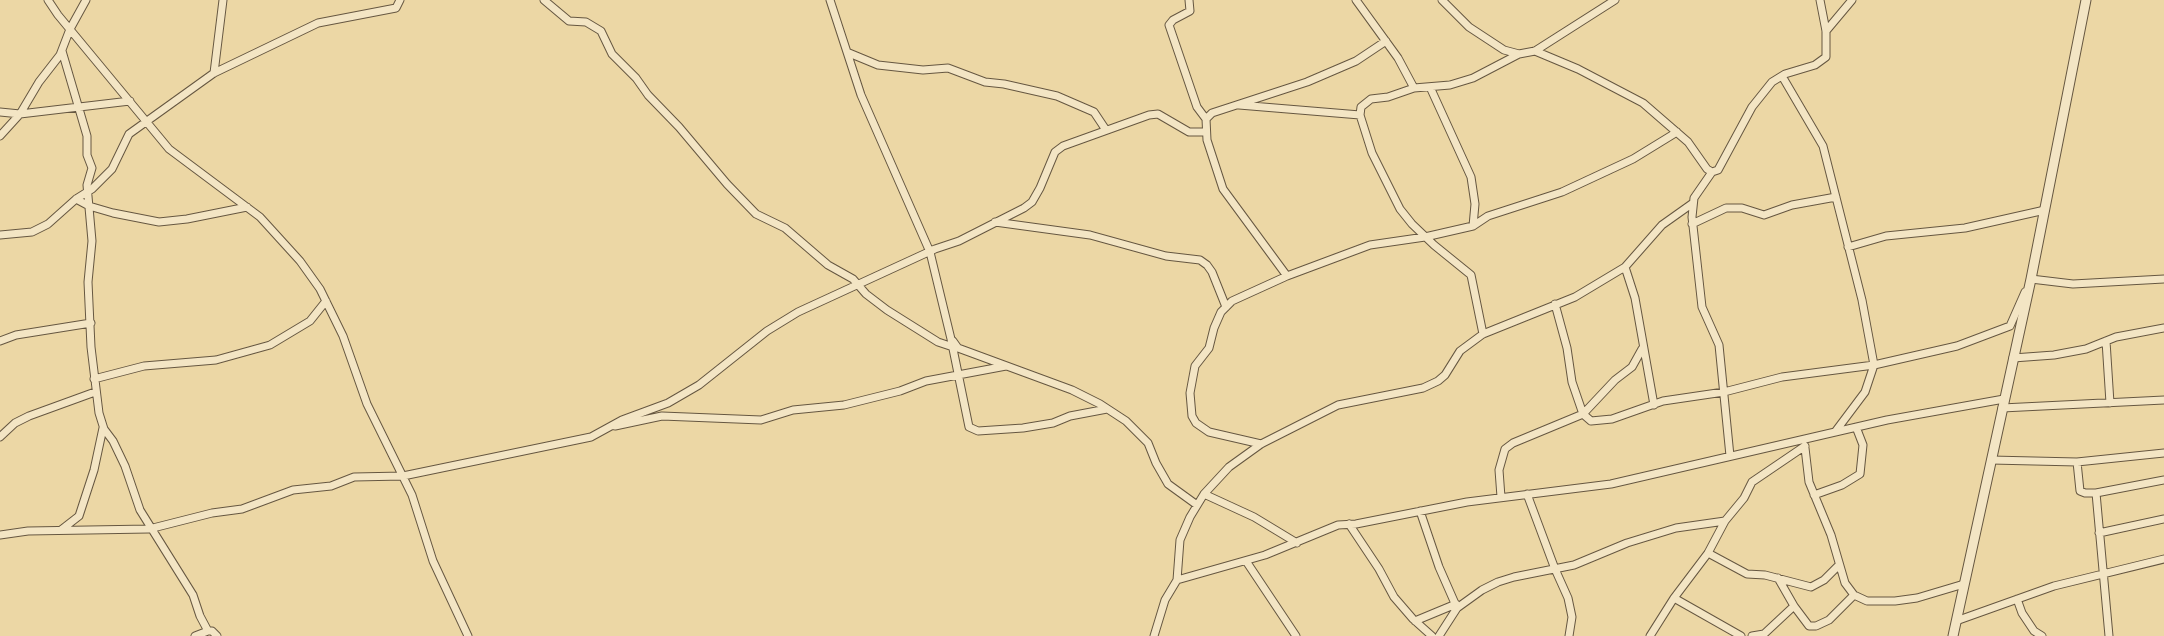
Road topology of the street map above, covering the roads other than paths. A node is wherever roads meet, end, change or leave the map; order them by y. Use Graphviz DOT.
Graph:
graph roads {
  1 [pos="48,0"];
  2 [pos="86,0"];
  3 [pos="223,0"];
  4 [pos="400,0"];
  5 [pos="544,0"];
  6 [pos="830,0"];
  7 [pos="1190,0"];
  8 [pos="1356,0"];
  9 [pos="1442,0"];
  10 [pos="1615,0"];
  11 [pos="1820,0"];
  12 [pos="1852,0"];
  13 [pos="2086,0"];
  14 [pos="70,29"];
  15 [pos="1826,31"];
  16 [pos="1386,41"];
  17 [pos="62,51"];
  18 [pos="1535,51"];
  19 [pos="849,53"];
  20 [pos="1519,54"];
  21 [pos="214,73"];
  22 [pos="1782,76"];
  23 [pos="1430,87"];
  24 [pos="1414,88"];
  25 [pos="130,101"];
  26 [pos="1235,104"];
  27 [pos="79,107"];
  28 [pos="0,112"];
  29 [pos="20,114"];
  30 [pos="1360,115"];
  31 [pos="1206,119"];
  32 [pos="146,122"];
  33 [pos="1106,130"];
  34 [pos="1206,132"];
  35 [pos="1677,132"];
  36 [pos="0,136"];
  37 [pos="1712,172"];
  38 [pos="88,192"];
  39 [pos="1836,197"];
  40 [pos="76,199"];
  41 [pos="1693,203"];
  42 [pos="89,206"];
  43 [pos="248,207"];
  44 [pos="2045,210"];
  45 [pos="995,222"];
  46 [pos="1692,224"];
  47 [pos="1473,226"];
  48 [pos="0,235"];
  49 [pos="1425,237"];
  50 [pos="1848,247"];
  51 [pos="930,252"];
  52 [pos="1624,267"];
  53 [pos="1287,276"];
  54 [pos="2164,278"];
  55 [pos="2031,279"];
  56 [pos="857,284"];
  57 [pos="326,301"];
  58 [pos="1555,304"];
  59 [pos="1226,307"];
  60 [pos="91,323"];
  61 [pos="2164,328"];
  62 [pos="1483,334"];
  63 [pos="951,339"];
  64 [pos="0,341"];
  65 [pos="2106,341"];
  66 [pos="953,347"];
  67 [pos="1642,349"];
  68 [pos="2013,358"];
  69 [pos="1874,365"];
  70 [pos="1006,366"];
  71 [pos="958,373"];
  72 [pos="94,378"];
  73 [pos="95,392"];
  74 [pos="1724,392"];
  75 [pos="2164,400"];
  76 [pos="2110,403"];
  77 [pos="1654,404"];
  78 [pos="2003,404"];
  79 [pos="1107,408"];
  80 [pos="1583,414"];
  81 [pos="612,426"];
  82 [pos="1856,427"];
  83 [pos="103,428"];
  84 [pos="1835,432"];
  85 [pos="0,437"];
  86 [pos="1808,438"];
  87 [pos="1261,444"];
  88 [pos="1804,448"];
  89 [pos="2164,453"];
  90 [pos="1730,456"];
  91 [pos="1991,460"];
  92 [pos="2077,462"];
  93 [pos="403,476"];
  94 [pos="2164,480"];
  95 [pos="2096,493"];
  96 [pos="1204,494"];
  97 [pos="1527,494"];
  98 [pos="1814,495"];
  99 [pos="1501,497"];
  100 [pos="1197,505"];
  101 [pos="1420,511"];
  102 [pos="2164,519"];
  103 [pos="1726,521"];
  104 [pos="1349,524"];
  105 [pos="151,529"];
  106 [pos="60,530"];
  107 [pos="2099,533"];
  108 [pos="0,536"];
  109 [pos="1297,542"];
  110 [pos="1708,553"];
  111 [pos="2164,559"];
  112 [pos="1246,561"];
  113 [pos="1839,565"];
  114 [pos="1554,569"];
  115 [pos="2104,574"];
  116 [pos="1778,578"];
  117 [pos="1177,580"];
  118 [pos="1964,584"];
  119 [pos="1854,595"];
  120 [pos="1674,598"];
  121 [pos="2017,598"];
  122 [pos="1456,606"];
  123 [pos="1794,606"];
  124 [pos="1415,621"];
  125 [pos="1956,621"];
  126 [pos="208,630"];
  127 [pos="195,636"];
  128 [pos="217,636"];
  129 [pos="468,636"];
  130 [pos="1154,636"];
  131 [pos="1296,636"];
  132 [pos="1432,636"];
  133 [pos="1439,636"];
  134 [pos="1569,636"];
  135 [pos="1650,636"];
  136 [pos="1741,636"];
  137 [pos="1752,636"];
  138 [pos="1953,636"];
  139 [pos="2042,636"];
  140 [pos="2109,636"];
  1 -- 14 [label="street"];
  2 -- 14 [label="street"];
  3 -- 21 [label="street"];
  4 -- 21 [label="street"];
  5 -- 56 [label="street"];
  6 -- 19 [label="street"];
  7 -- 31 [label="street"];
  8 -- 16 [label="street"];
  9 -- 20 [label="street"];
  10 -- 18 [label="street"];
  11 -- 15 [label="street"];
  12 -- 15 [label="street"];
  13 -- 44 [label="street"];
  14 -- 17 [label="street"];
  14 -- 25 [label="street"];
  15 -- 22 [label="street"];
  16 -- 24 [label="street"];
  16 -- 26 [label="street"];
  17 -- 27 [label="street"];
  17 -- 29 [label="street"];
  18 -- 20 [label="street"];
  18 -- 35 [label="street"];
  19 -- 33 [label="street"];
  19 -- 51 [label="street"];
  20 -- 23 [label="street"];
  21 -- 32 [label="street"];
  22 -- 37 [label="street"];
  22 -- 39 [label="street"];
  23 -- 24 [label="street"];
  23 -- 47 [label="street"];
  24 -- 30 [label="street"];
  25 -- 27 [label="street"];
  25 -- 32 [label="street"];
  26 -- 30 [label="street"];
  26 -- 31 [label="street"];
  27 -- 29 [label="street"];
  27 -- 38 [label="street"];
  28 -- 29 [label="street"];
  29 -- 36 [label="street"];
  30 -- 49 [label="street"];
  31 -- 34 [label="street"];
  32 -- 38 [label="street"];
  32 -- 43 [label="street"];
  33 -- 34 [label="street"];
  33 -- 45 [label="street"];
  34 -- 53 [label="street"];
  35 -- 37 [label="street"];
  35 -- 47 [label="street"];
  37 -- 41 [label="street"];
  38 -- 40 [label="street"];
  38 -- 42 [label="street"];
  39 -- 46 [label="street"];
  39 -- 50 [label="street"];
  40 -- 42 [label="street"];
  40 -- 48 [label="street"];
  41 -- 46 [label="street"];
  41 -- 52 [label="street"];
  42 -- 43 [label="street"];
  42 -- 60 [label="street"];
  43 -- 57 [label="street"];
  44 -- 50 [label="street"];
  44 -- 55 [label="street"];
  45 -- 51 [label="street"];
  45 -- 59 [label="street"];
  46 -- 74 [label="street"];
  47 -- 49 [label="street"];
  49 -- 53 [label="street"];
  49 -- 62 [label="street"];
  50 -- 69 [label="street"];
  51 -- 56 [label="street"];
  51 -- 63 [label="street"];
  52 -- 58 [label="street"];
  52 -- 67 [label="street"];
  53 -- 59 [label="street"];
  54 -- 55 [label="street"];
  55 -- 68 [label="street"];
  55 -- 69 [label="street"];
  56 -- 66 [label="street"];
  56 -- 81 [label="street"];
  57 -- 72 [label="street"];
  57 -- 93 [label="street"];
  58 -- 62 [label="street"];
  58 -- 80 [label="street"];
  59 -- 87 [label="street"];
  60 -- 64 [label="street"];
  60 -- 72 [label="street"];
  61 -- 65 [label="street"];
  62 -- 87 [label="street"];
  63 -- 66 [label="street"];
  63 -- 70 [label="street"];
  65 -- 68 [label="street"];
  65 -- 76 [label="street"];
  66 -- 71 [label="street"];
  67 -- 77 [label="street"];
  67 -- 80 [label="street"];
  68 -- 78 [label="street"];
  69 -- 74 [label="street"];
  69 -- 84 [label="street"];
  70 -- 71 [label="street"];
  70 -- 79 [label="street"];
  71 -- 79 [label="street"];
  71 -- 81 [label="street"];
  72 -- 73 [label="street"];
  73 -- 83 [label="street"];
  73 -- 85 [label="street"];
  74 -- 77 [label="street"];
  74 -- 90 [label="street"];
  75 -- 76 [label="street"];
  76 -- 78 [label="street"];
  77 -- 80 [label="street"];
  78 -- 82 [label="street"];
  78 -- 91 [label="street"];
  79 -- 100 [label="street"];
  80 -- 99 [label="street"];
  81 -- 93 [label="street"];
  82 -- 84 [label="street"];
  82 -- 98 [label="street"];
  83 -- 105 [label="street"];
  83 -- 106 [label="street"];
  84 -- 86 [label="street"];
  86 -- 88 [label="street"];
  86 -- 90 [label="street"];
  87 -- 96 [label="street"];
  88 -- 98 [label="street"];
  88 -- 103 [label="street"];
  89 -- 92 [label="street"];
  90 -- 97 [label="street"];
  91 -- 92 [label="street"];
  91 -- 118 [label="street"];
  92 -- 95 [label="street"];
  93 -- 105 [label="street"];
  93 -- 129 [label="street"];
  94 -- 95 [label="street"];
  95 -- 107 [label="street"];
  96 -- 100 [label="street"];
  96 -- 109 [label="street"];
  97 -- 99 [label="street"];
  97 -- 114 [label="street"];
  98 -- 113 [label="street"];
  99 -- 101 [label="street"];
  100 -- 117 [label="street"];
  101 -- 104 [label="street"];
  101 -- 122 [label="street"];
  102 -- 107 [label="street"];
  103 -- 110 [label="street"];
  103 -- 114 [label="street"];
  104 -- 109 [label="street"];
  104 -- 124 [label="street"];
  105 -- 106 [label="street"];
  105 -- 126 [label="street"];
  106 -- 108 [label="street"];
  107 -- 115 [label="street"];
  109 -- 112 [label="street"];
  110 -- 116 [label="street"];
  110 -- 120 [label="street"];
  111 -- 115 [label="street"];
  112 -- 117 [label="street"];
  112 -- 131 [label="street"];
  113 -- 116 [label="street"];
  113 -- 119 [label="street"];
  114 -- 122 [label="street"];
  114 -- 134 [label="street"];
  115 -- 121 [label="street"];
  115 -- 140 [label="street"];
  116 -- 123 [label="street"];
  117 -- 130 [label="street"];
  118 -- 119 [label="street"];
  118 -- 125 [label="street"];
  119 -- 123 [label="street"];
  120 -- 135 [label="street"];
  120 -- 136 [label="street"];
  121 -- 125 [label="street"];
  121 -- 139 [label="street"];
  122 -- 124 [label="street"];
  122 -- 133 [label="street"];
  123 -- 137 [label="street"];
  124 -- 132 [label="street"];
  125 -- 138 [label="street"];
  126 -- 127 [label="street"];
  126 -- 128 [label="street"];
}
